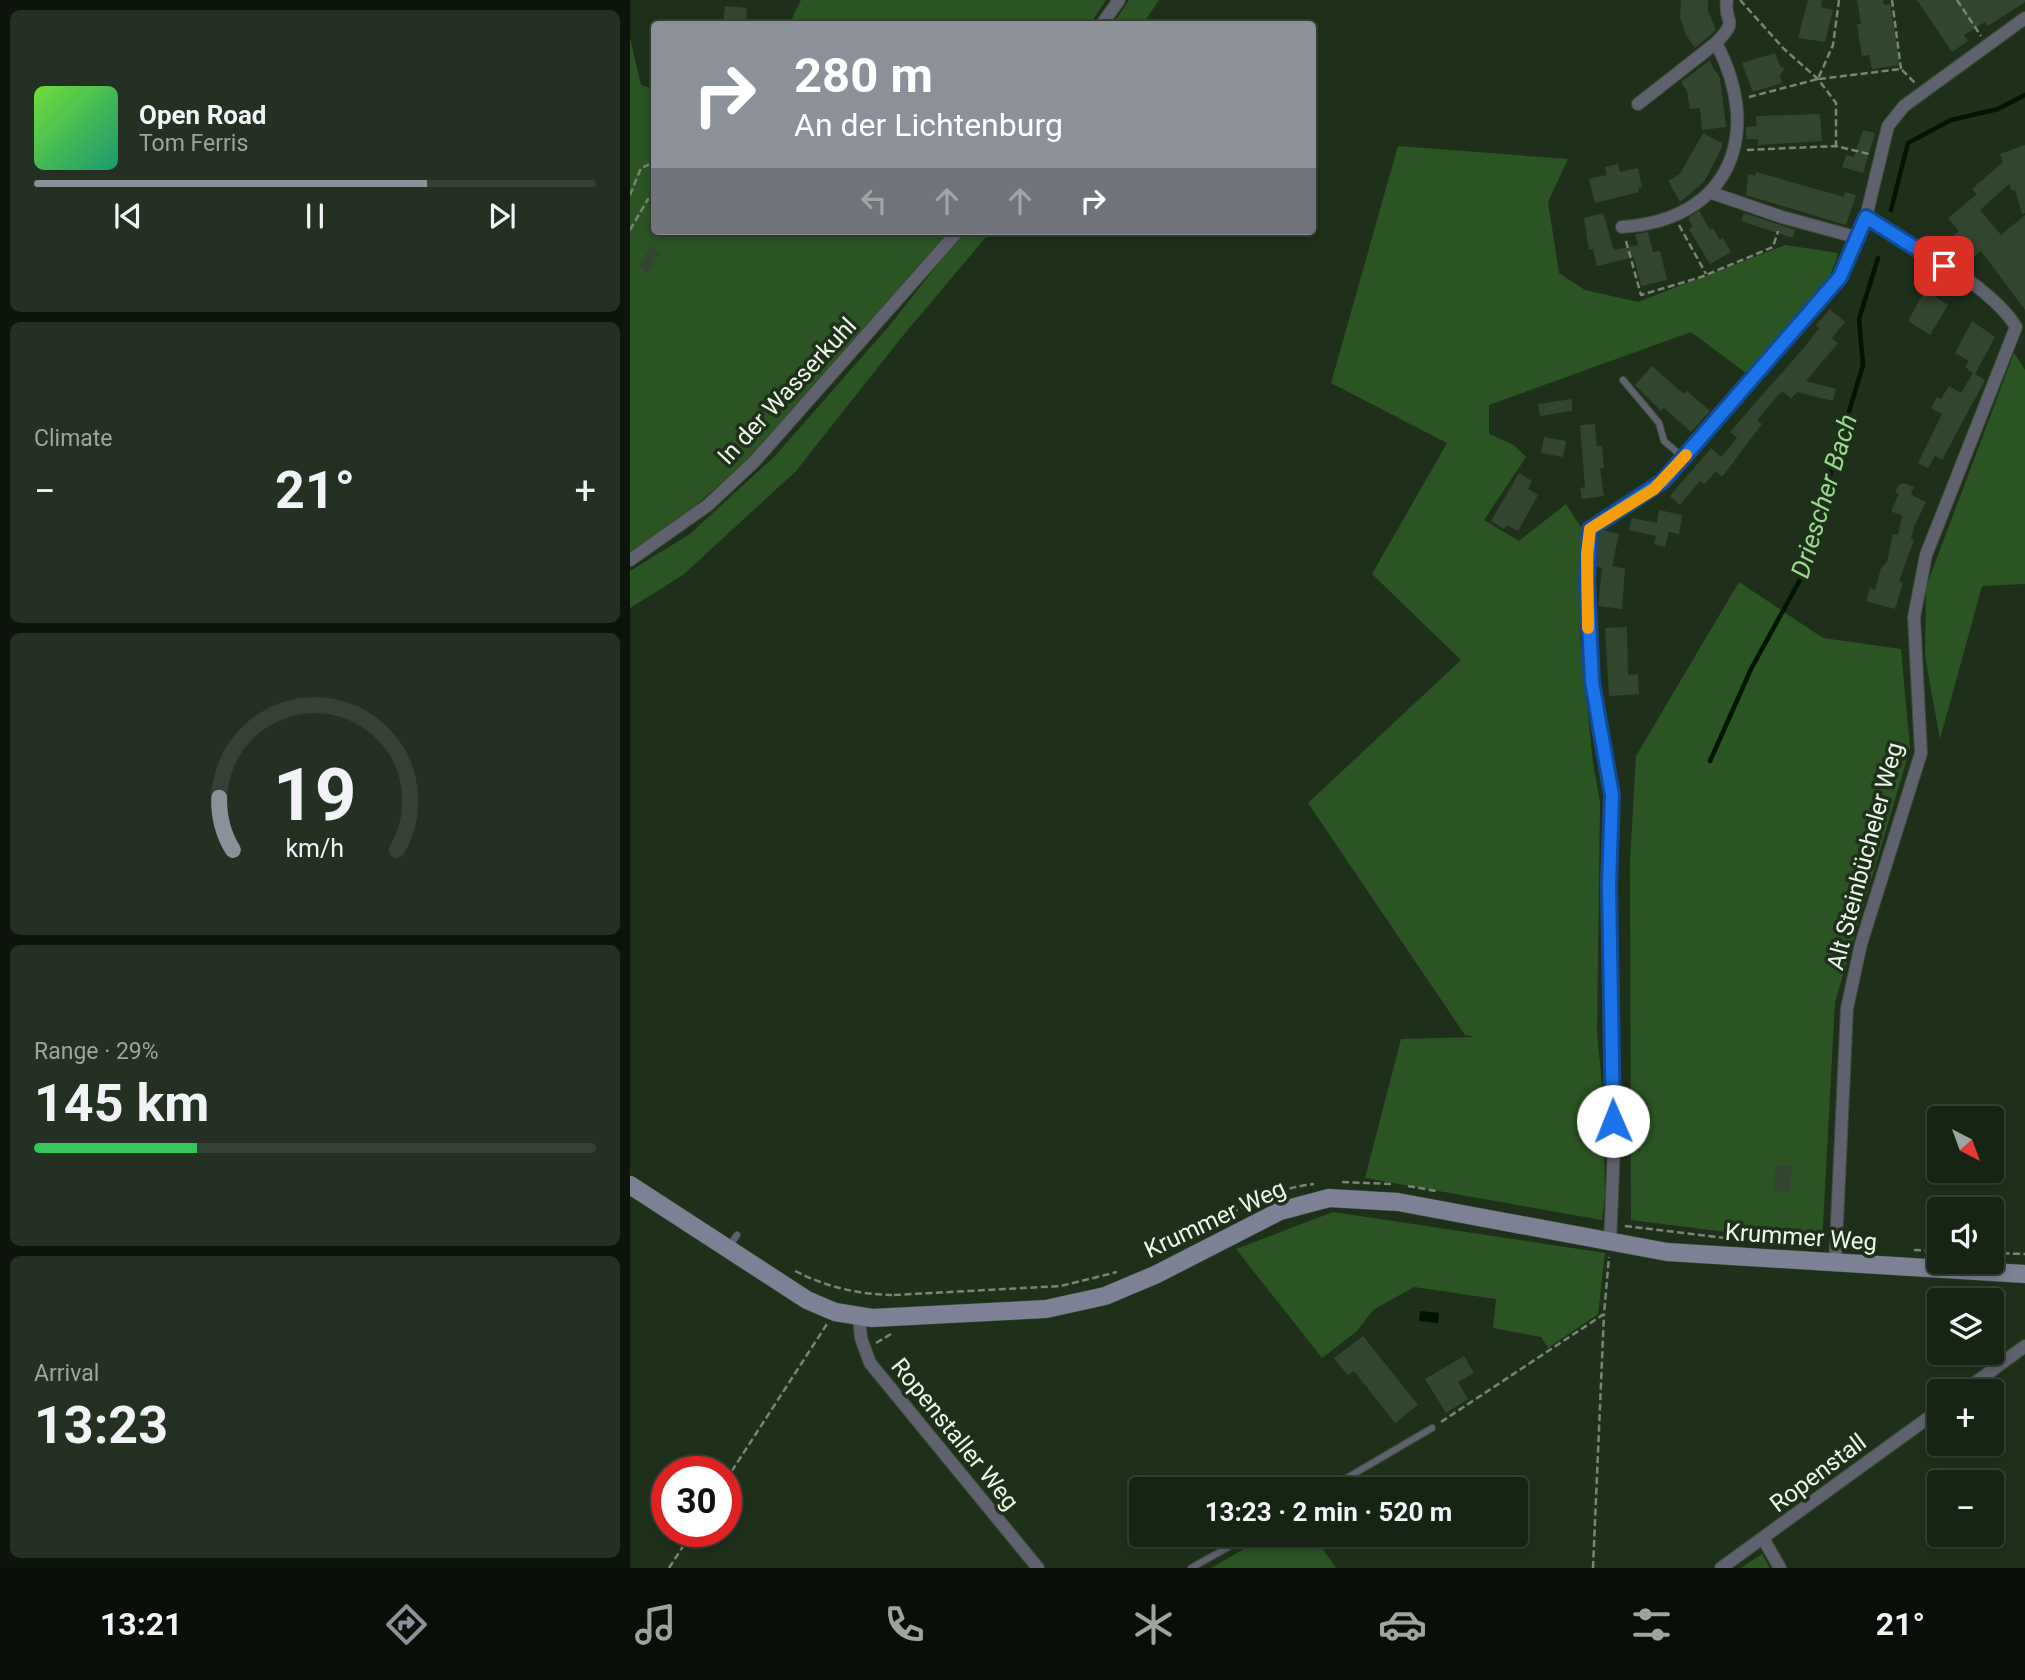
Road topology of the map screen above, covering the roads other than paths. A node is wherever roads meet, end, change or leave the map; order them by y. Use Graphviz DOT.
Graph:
graph roads {
  1 [pos="1118,0"];
  2 [pos="1727,0"];
  3 [pos="2025,18"];
  4 [pos="1104,21"];
  5 [pos="1716,43"];
  6 [pos="1638,104"];
  7 [pos="1712,193"];
  8 [pos="1866,217"];
  9 [pos="1622,226"];
  10 [pos="954,235"];
  11 [pos="1859,238"];
  12 [pos="2020,326"];
  13 [pos="1623,380"];
  14 [pos="1683,458"];
  15 [pos="630,560"];
  16 [pos="630,1185"];
  17 [pos="1610,1244"];
  18 [pos="1835,1265"];
  19 [pos="2025,1274"];
  20 [pos="859,1317"];
  21 [pos="2025,1346"];
  22 [pos="1980,1379"];
  23 [pos="1927,1419"];
  24 [pos="1432,1428"];
  25 [pos="1348,1477"];
  26 [pos="1764,1540"];
  27 [pos="1229,1547"];
  28 [pos="1038,1568"];
  29 [pos="1191,1568"];
  30 [pos="1721,1568"];
  31 [pos="1780,1568"];
  1 -- 4 [label="street"];
  2 -- 5 [label="street"];
  3 -- 8 [label="street"];
  5 -- 6 [label="street"];
  5 -- 7 [label="street"];
  7 -- 9 [label="street"];
  7 -- 11 [label="street"];
  8 -- 11 [label="street"];
  8 -- 12 [label="street, Alt Steinbücheler Weg"];
  10 -- 15 [label="street, In der Wasserkuhl"];
  11 -- 14 [label="street"];
  12 -- 18 [label="street, Alt Steinbücheler Weg"];
  13 -- 14 [label="lane"];
  14 -- 17 [label="street"];
  16 -- 20 [label="main road, Krummer Weg"];
  17 -- 18 [label="main road, Krummer Weg"];
  17 -- 20 [label="main road, Krummer Weg"];
  18 -- 19 [label="main road, Krummer Weg"];
  20 -- 28 [label="street, Ropenstaller Weg"];
  21 -- 22 [label="street"];
  23 -- 26 [label="street, Ropenstall"];
  24 -- 25 [label="lane"];
  26 -- 30 [label="street, Ropenstall"];
  26 -- 31 [label="street"];
  27 -- 29 [label="lane"];
}
